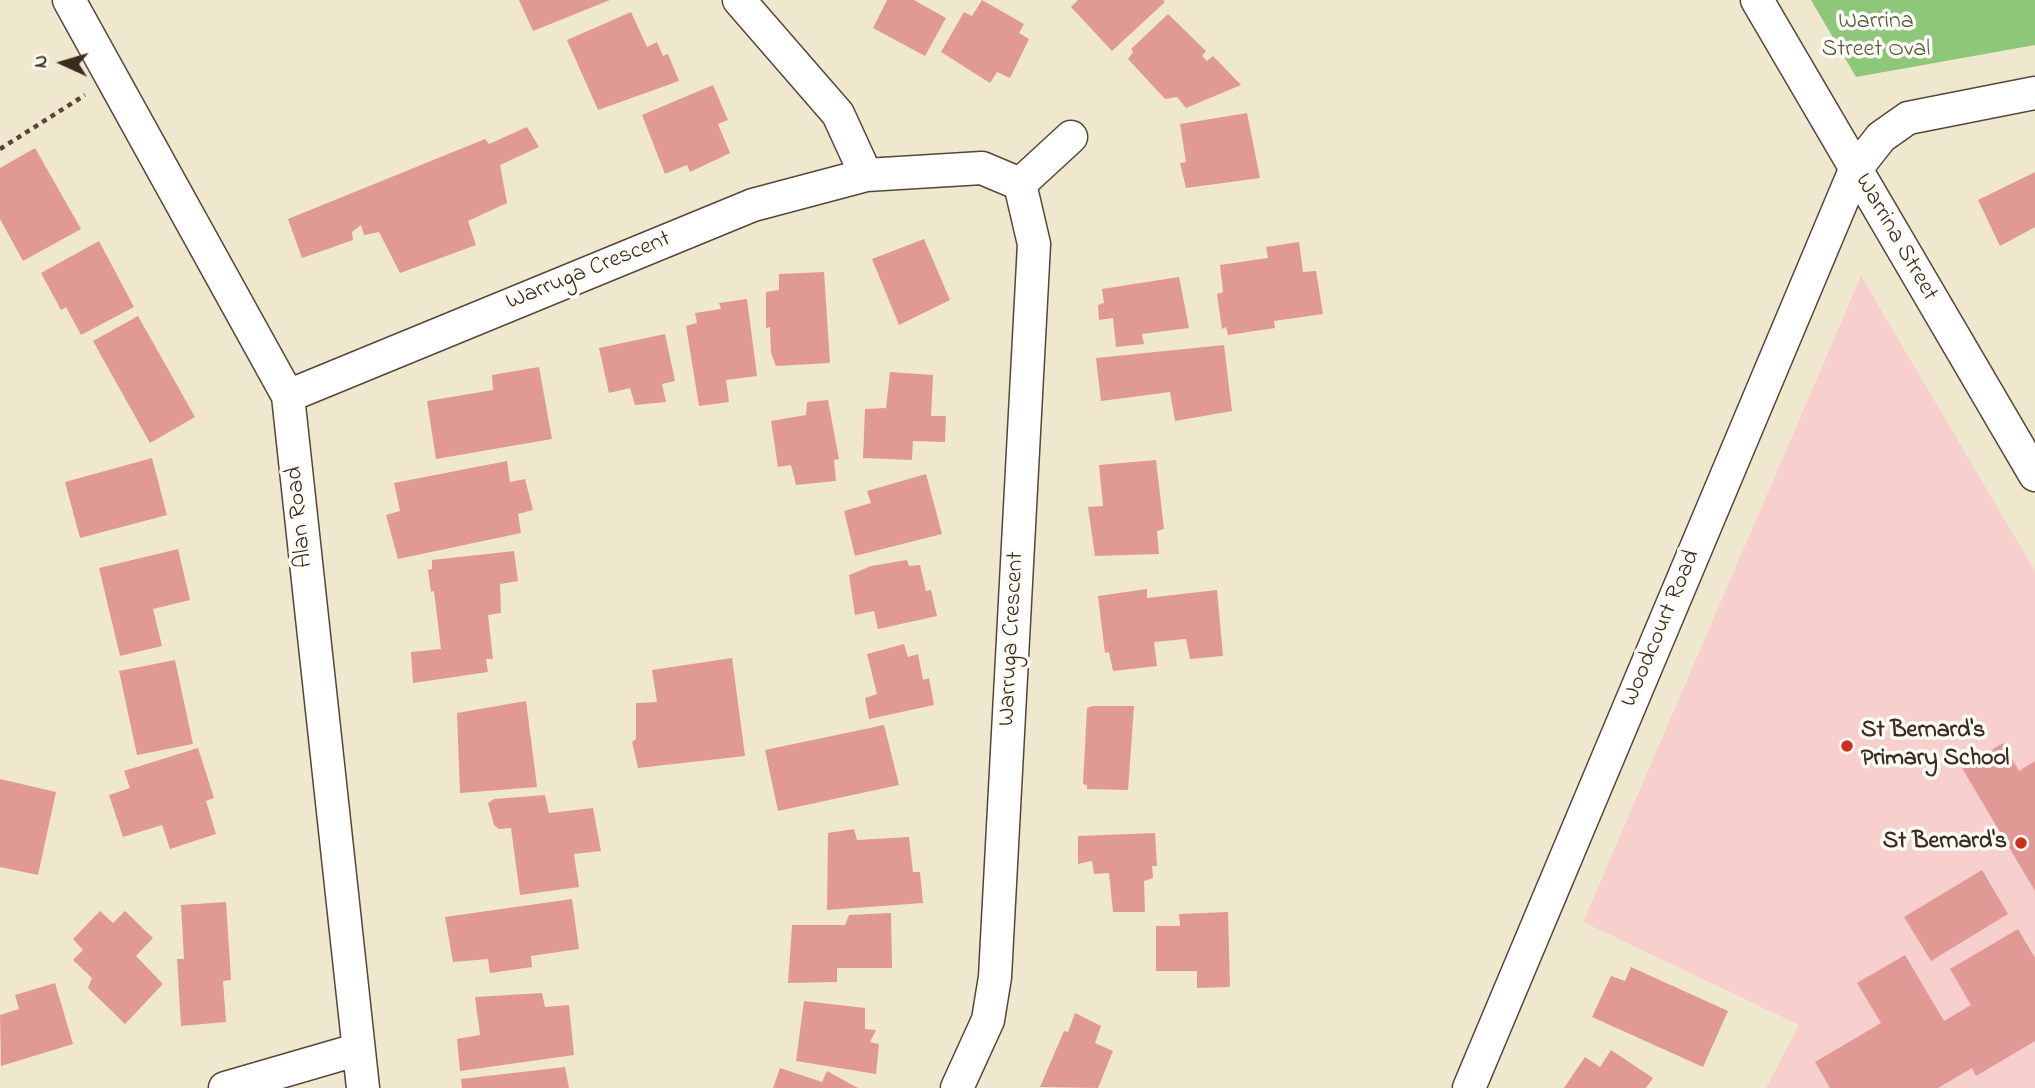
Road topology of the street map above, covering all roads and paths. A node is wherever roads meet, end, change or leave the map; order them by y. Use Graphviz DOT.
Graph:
graph roads {
  1 [pos="69,0"];
  2 [pos="739,0"];
  3 [pos="1757,0"];
  4 [pos="2035,93"];
  5 [pos="64,108"];
  6 [pos="1071,137"];
  7 [pos="0,149"];
  8 [pos="1855,170"];
  9 [pos="866,175"];
  10 [pos="1020,184"];
  11 [pos="288,396"];
  12 [pos="2035,475"];
  13 [pos="356,1050"];
  14 [pos="225,1088"];
  15 [pos="363,1088"];
  16 [pos="957,1088"];
  17 [pos="1469,1088"];
  1 -- 11 [label="street, Alan Road"];
  2 -- 9 [label="street"];
  3 -- 8 [label="street, Warrina Street"];
  4 -- 8 [label="street, Woodcourt Road"];
  5 -- 7 [label="path"];
  6 -- 10 [label="street"];
  8 -- 12 [label="street, Warrina Street"];
  8 -- 17 [label="street, Woodcourt Road"];
  9 -- 10 [label="street, Warruga Crescent"];
  9 -- 11 [label="street, Warruga Crescent"];
  10 -- 16 [label="street, Warruga Crescent"];
  11 -- 13 [label="street, Alan Road"];
  13 -- 14 [label="street"];
  13 -- 15 [label="street, Alan Road"];
}
